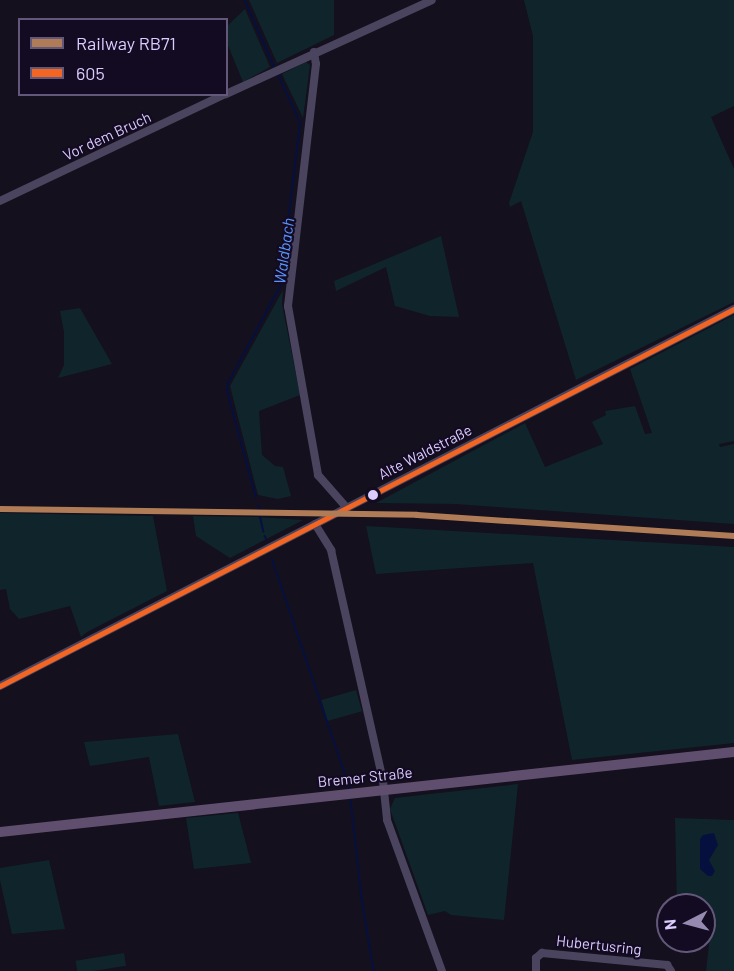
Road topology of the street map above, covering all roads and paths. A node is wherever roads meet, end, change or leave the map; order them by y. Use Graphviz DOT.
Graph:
graph roads {
  1 [pos="432,0"];
  2 [pos="314,52"];
  3 [pos="228,93"];
  4 [pos="222,96"];
  5 [pos="0,201"];
  6 [pos="734,309"];
  7 [pos="347,508"];
  8 [pos="315,524"];
  9 [pos="0,686"];
  10 [pos="734,752"];
  11 [pos="384,790"];
  12 [pos="0,832"];
  13 [pos="442,971"];
  14 [pos="536,971"];
  15 [pos="671,971"];
  1 -- 2 [label="street, Vor dem Bruch"];
  2 -- 3 [label="street, Vor dem Bruch"];
  2 -- 7 [label="street"];
  4 -- 5 [label="street, Vor dem Bruch"];
  6 -- 7 [label="street, Alte Waldstraße"];
  7 -- 8 [label="street, Alte Waldstraße"];
  8 -- 9 [label="street, Alte Waldstraße"];
  8 -- 11 [label="street"];
  10 -- 11 [label="main road, Bremer Straße"];
  11 -- 12 [label="main road, Bremer Straße"];
  11 -- 13 [label="street"];
  14 -- 15 [label="street, Hubertusring"];
}
